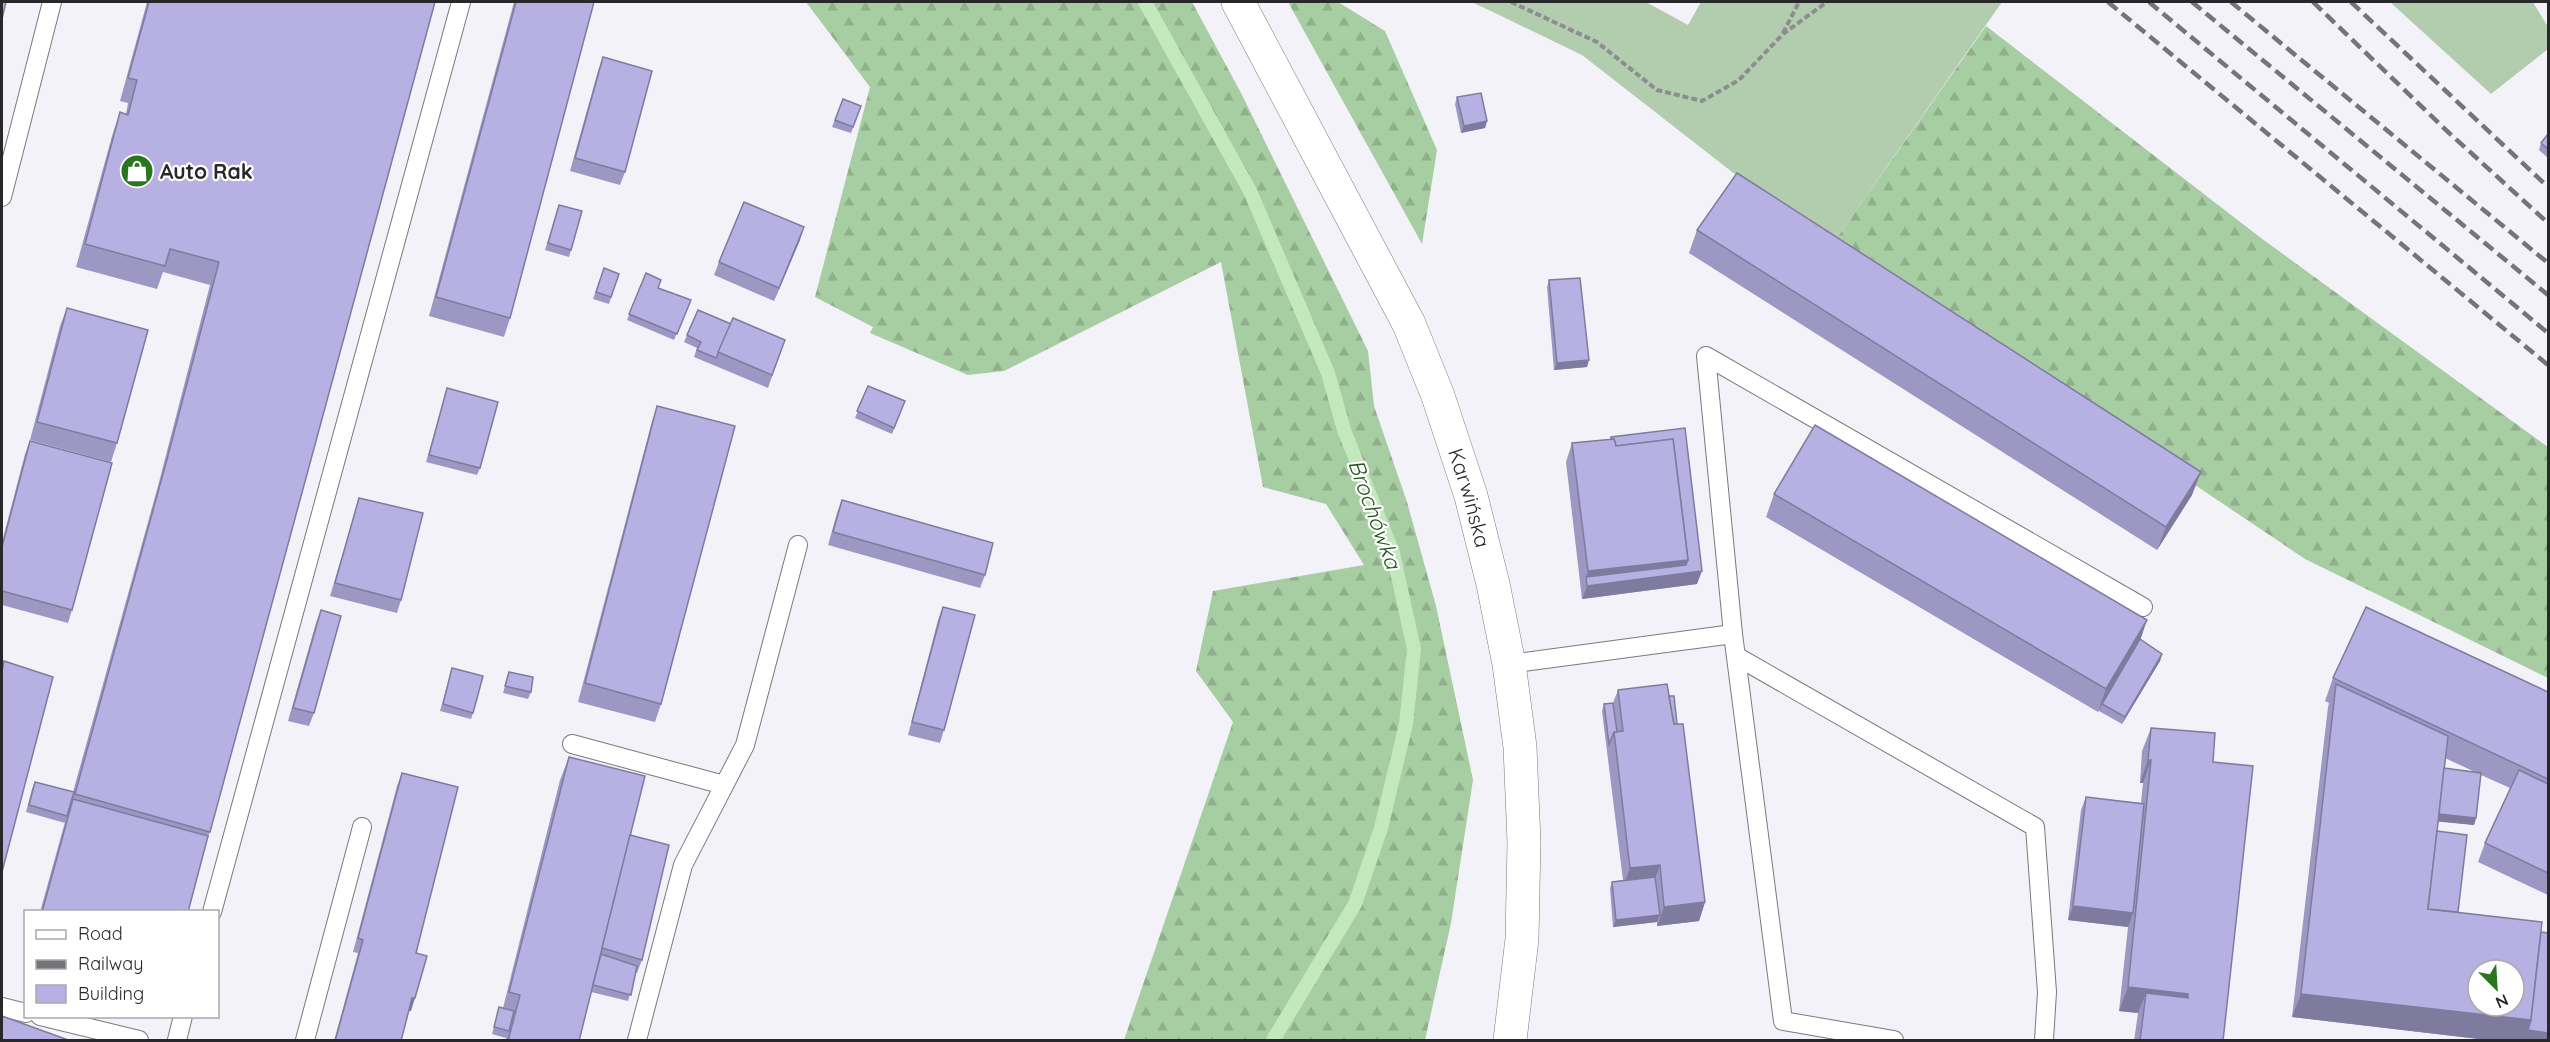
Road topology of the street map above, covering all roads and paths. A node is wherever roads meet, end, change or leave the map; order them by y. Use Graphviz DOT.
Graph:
graph roads {
  1 [pos="52,2"];
  2 [pos="461,2"];
  3 [pos="1238,2"];
  4 [pos="1511,2"];
  5 [pos="1799,2"];
  6 [pos="1827,2"];
  7 [pos="1783,34"];
  8 [pos="2,197"];
  9 [pos="798,545"];
  10 [pos="2143,608"];
  11 [pos="1733,634"];
  12 [pos="1736,656"];
  13 [pos="1509,664"];
  14 [pos="572,744"];
  15 [pos="724,785"];
  16 [pos="362,827"];
  17 [pos="213,910"];
  18 [pos="2,1007"];
  19 [pos="24,1012"];
  20 [pos="44,1018"];
  21 [pos="183,1018"];
  22 [pos="139,1041"];
  23 [pos="177,1041"];
  24 [pos="305,1041"];
  25 [pos="637,1041"];
  26 [pos="1510,1041"];
  27 [pos="1894,1041"];
  28 [pos="2044,1041"];
  1 -- 8 [label="lane"];
  2 -- 17 [label="lane"];
  3 -- 13 [label="street, Karwińska"];
  4 -- 7 [label="path"];
  5 -- 7 [label="path"];
  6 -- 7 [label="path"];
  9 -- 15 [label="lane"];
  10 -- 11 [label="lane"];
  11 -- 12 [label="lane"];
  11 -- 13 [label="lane"];
  12 -- 27 [label="lane"];
  12 -- 28 [label="lane"];
  13 -- 26 [label="street, Karwińska"];
  14 -- 15 [label="lane"];
  15 -- 25 [label="lane"];
  16 -- 24 [label="lane"];
  18 -- 19 [label="lane"];
  20 -- 22 [label="lane"];
  21 -- 23 [label="lane"];
}
